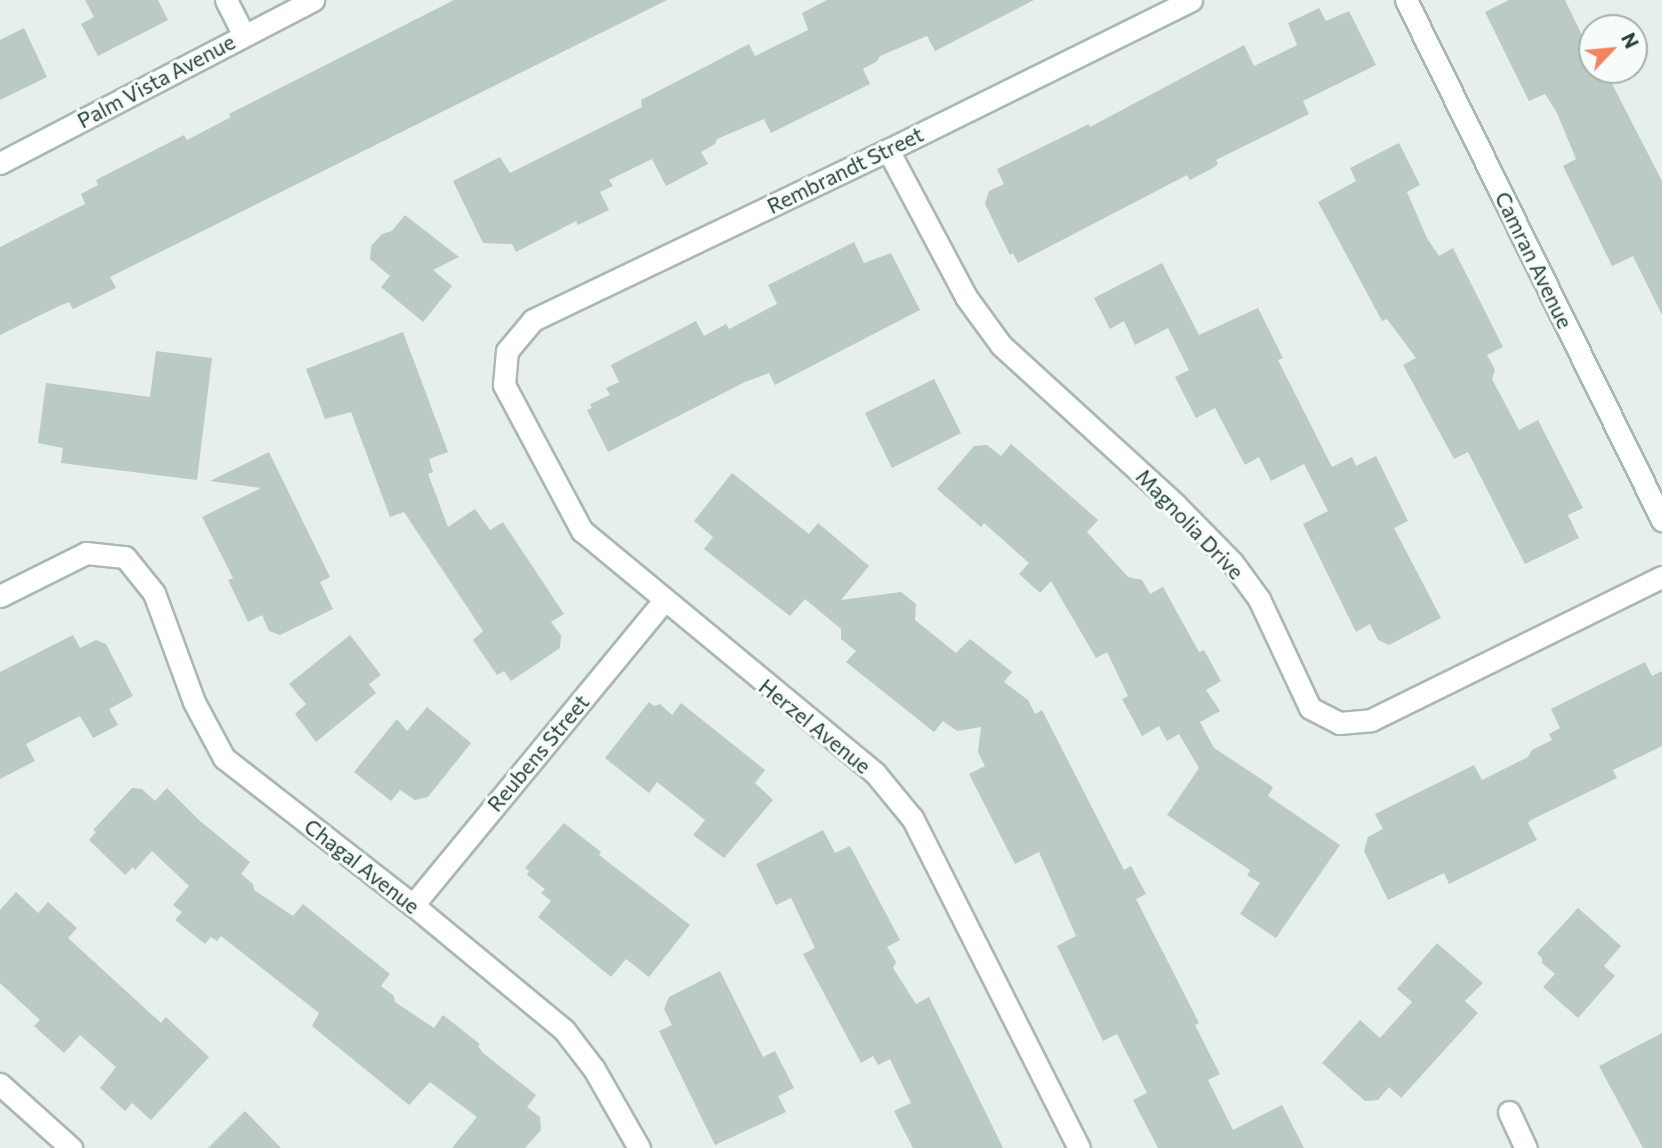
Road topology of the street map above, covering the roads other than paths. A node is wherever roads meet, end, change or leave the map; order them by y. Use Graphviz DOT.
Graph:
graph roads {
  1 [pos="226,0"];
  2 [pos="313,0"];
  3 [pos="1191,0"];
  4 [pos="1406,0"];
  5 [pos="243,34"];
  6 [pos="888,150"];
  7 [pos="0,163"];
  8 [pos="507,351"];
  9 [pos="1662,520"];
  10 [pos="1662,577"];
  11 [pos="0,596"];
  12 [pos="663,602"];
  13 [pos="413,905"];
  14 [pos="0,1084"];
  15 [pos="1509,1112"];
  16 [pos="71,1148"];
  17 [pos="639,1148"];
  18 [pos="1079,1148"];
  19 [pos="1527,1148"];
  1 -- 5 [label="street"];
  2 -- 5 [label="street, Palm Vista Avenue"];
  3 -- 6 [label="street, Rembrandt Street"];
  4 -- 9 [label="street, Camran Avenue"];
  5 -- 7 [label="street, Palm Vista Avenue"];
  6 -- 8 [label="street, Rembrandt Street"];
  6 -- 10 [label="street, Magnolia Drive"];
  8 -- 12 [label="street, Herzel Avenue"];
  11 -- 13 [label="street, Chagal Avenue"];
  12 -- 13 [label="street, Reubens Street"];
  12 -- 18 [label="street, Herzel Avenue"];
  13 -- 17 [label="street, Chagal Avenue"];
  14 -- 16 [label="street"];
  15 -- 19 [label="street"];
}
